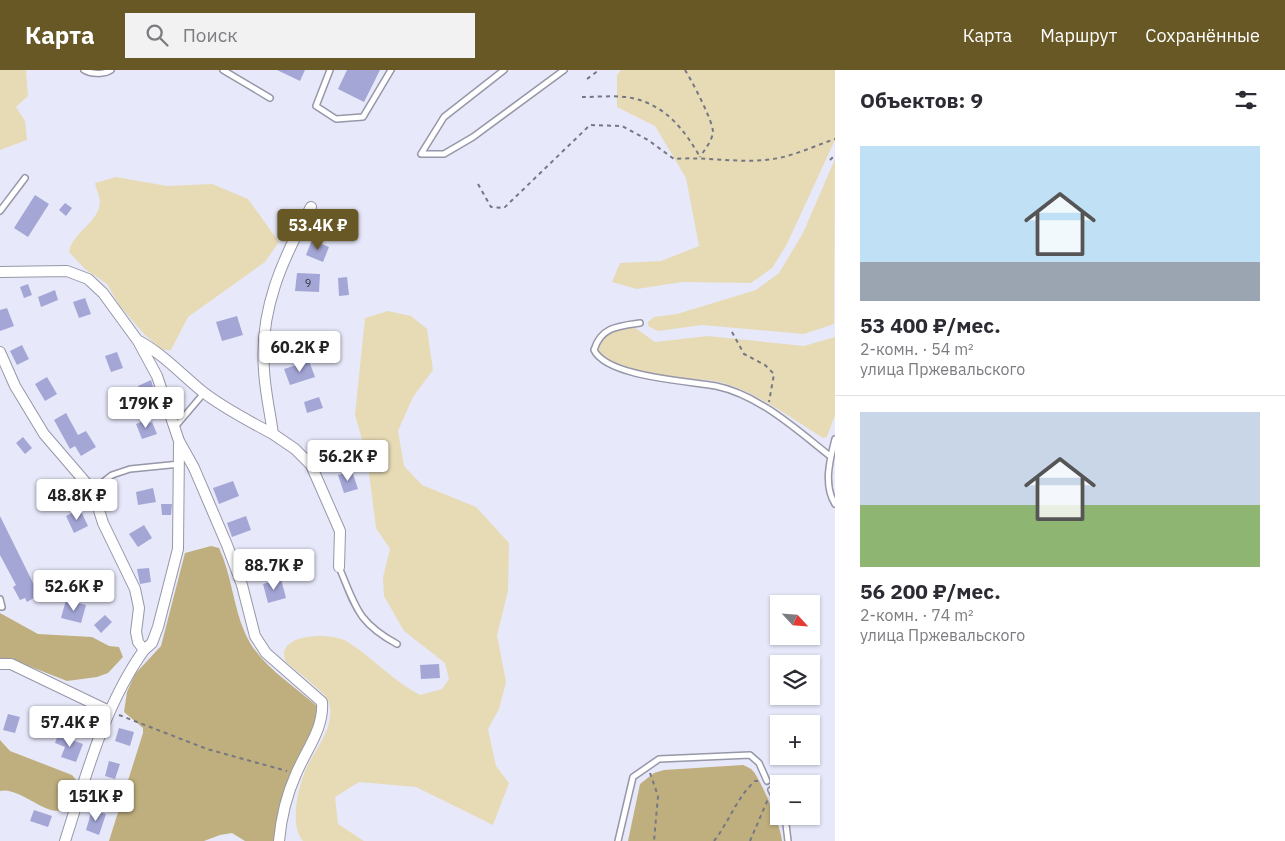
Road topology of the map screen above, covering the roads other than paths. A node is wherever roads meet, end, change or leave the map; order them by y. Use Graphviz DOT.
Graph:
graph roads {
  1 [pos="84,70"];
  2 [pos="110,70"];
  3 [pos="223,70"];
  4 [pos="330,70"];
  5 [pos="392,70"];
  6 [pos="504,70"];
  7 [pos="564,70"];
  8 [pos="270,98"];
  9 [pos="25,178"];
  10 [pos="311,207"];
  11 [pos="0,211"];
  12 [pos="0,272"];
  13 [pos="640,323"];
  14 [pos="138,340"];
  15 [pos="0,352"];
  16 [pos="204,393"];
  17 [pos="175,427"];
  18 [pos="273,434"];
  19 [pos="835,438"];
  20 [pos="179,441"];
  21 [pos="830,456"];
  22 [pos="180,464"];
  23 [pos="93,491"];
  24 [pos="835,504"];
  25 [pos="339,567"];
  26 [pos="0,599"];
  27 [pos="2,607"];
  28 [pos="397,644"];
  29 [pos="144,650"];
  30 [pos="0,664"];
  31 [pos="109,712"];
  32 [pos="767,781"];
  33 [pos="786,825"];
  34 [pos="65,841"];
  35 [pos="279,841"];
  36 [pos="618,841"];
  37 [pos="788,841"];
  1 -- 2 [label="lane"];
  3 -- 8 [label="lane"];
  4 -- 5 [label="lane"];
  6 -- 7 [label="lane"];
  9 -- 11 [label="lane"];
  10 -- 18 [label="street"];
  12 -- 14 [label="street"];
  13 -- 21 [label="lane"];
  14 -- 16 [label="street"];
  14 -- 17 [label="street"];
  15 -- 23 [label="street"];
  16 -- 17 [label="lane"];
  16 -- 18 [label="street"];
  17 -- 20 [label="street"];
  18 -- 25 [label="street"];
  19 -- 21 [label="lane"];
  20 -- 22 [label="street"];
  20 -- 35 [label="street"];
  21 -- 24 [label="lane"];
  22 -- 23 [label="lane"];
  22 -- 29 [label="street"];
  23 -- 29 [label="street"];
  25 -- 28 [label="lane"];
  26 -- 27 [label="lane"];
  29 -- 31 [label="street"];
  30 -- 31 [label="street"];
  31 -- 34 [label="street"];
  32 -- 36 [label="lane"];
  33 -- 37 [label="lane"];
}
